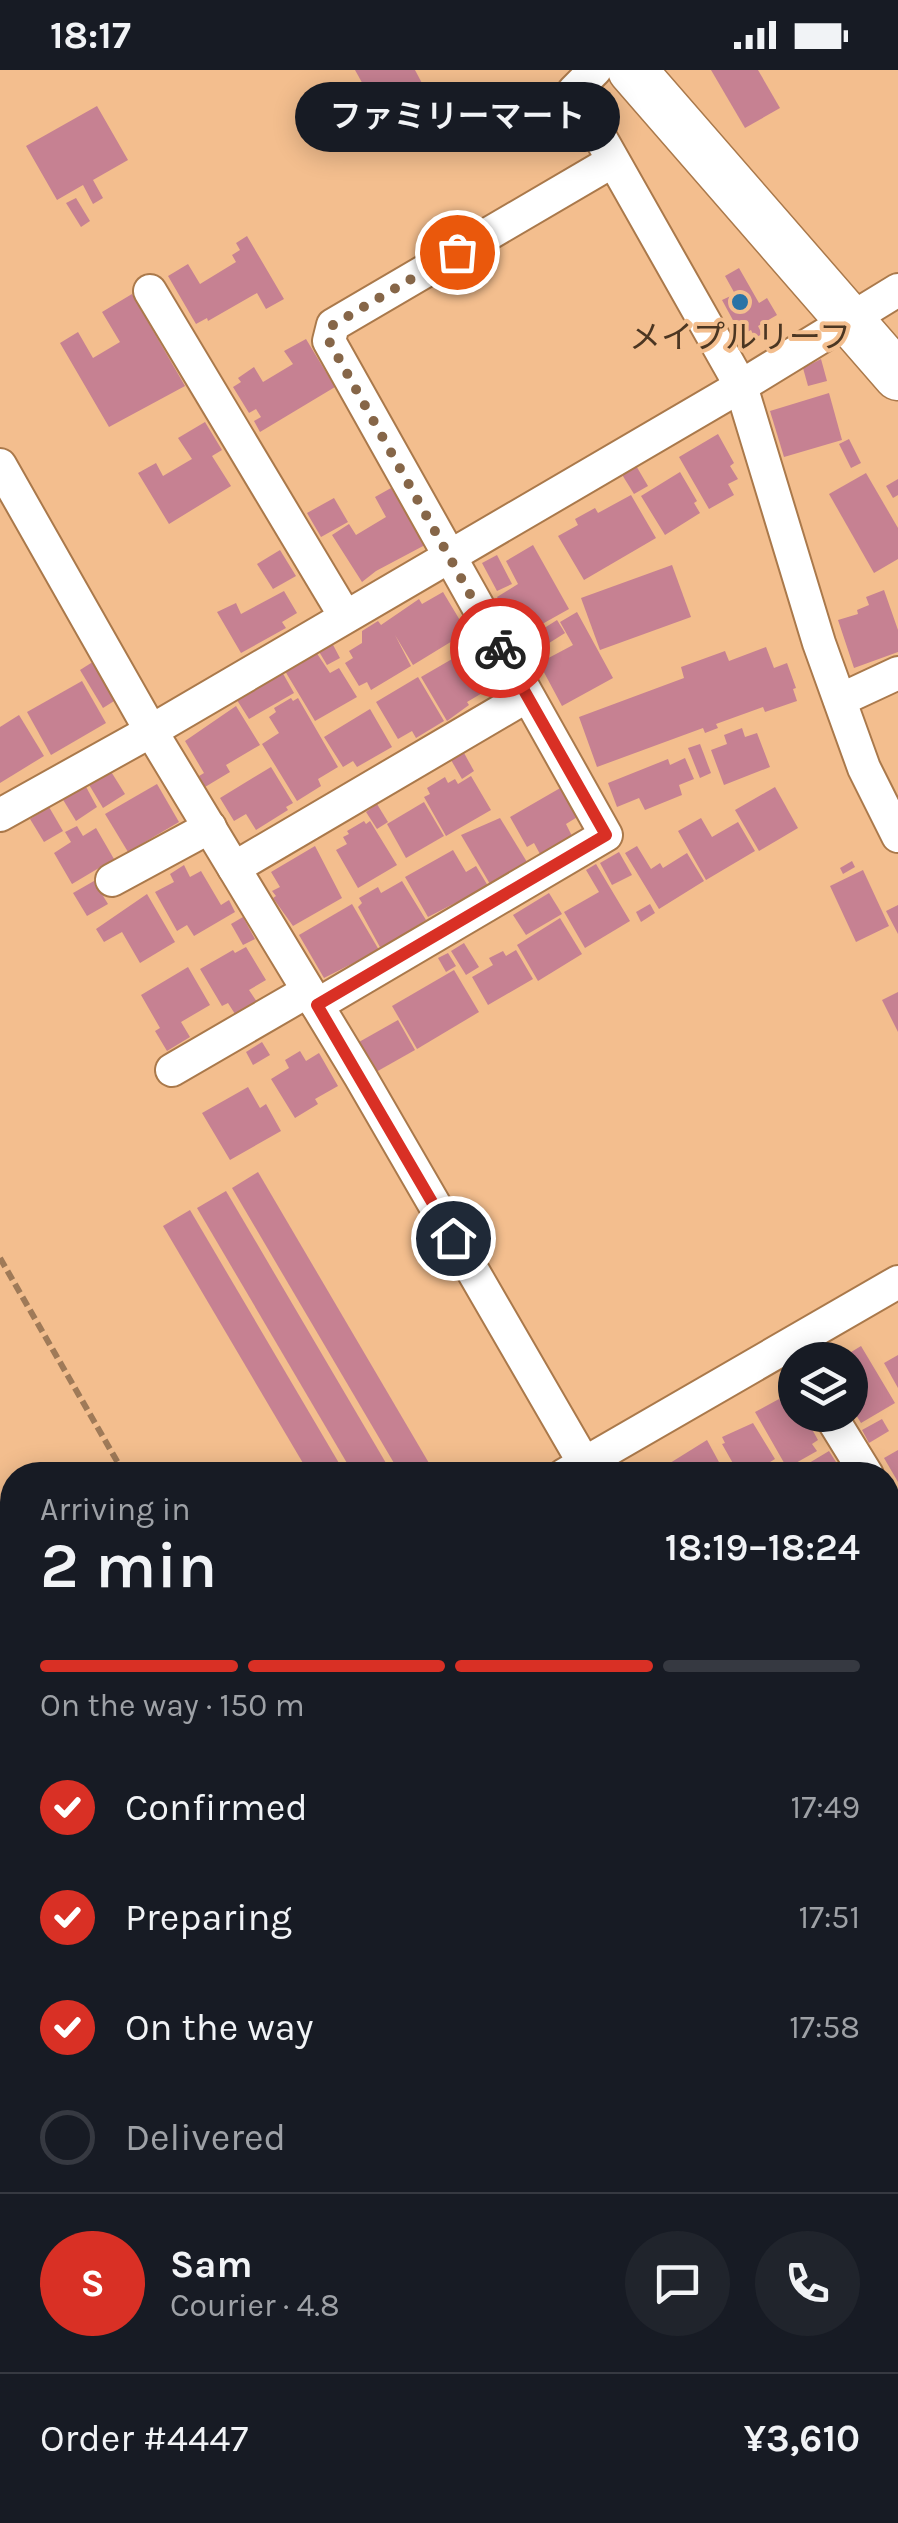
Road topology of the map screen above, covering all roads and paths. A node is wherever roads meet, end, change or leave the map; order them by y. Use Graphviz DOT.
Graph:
graph roads {
  1 [pos="595,70"];
  2 [pos="632,70"];
  3 [pos="613,161"];
  4 [pos="898,290"];
  5 [pos="150,291"];
  6 [pos="848,318"];
  7 [pos="898,376"];
  8 [pos="741,386"];
  9 [pos="0,465"];
  10 [pos="448,557"];
  11 [pos="345,616"];
  12 [pos="898,673"];
  13 [pos="527,696"];
  14 [pos="840,700"];
  15 [pos="152,730"];
  16 [pos="0,815"];
  17 [pos="210,828"];
  18 [pos="898,836"];
  19 [pos="234,868"];
  20 [pos="112,880"];
  21 [pos="313,998"];
  22 [pos="172,1070"];
  23 [pos="0,1258"];
  24 [pos="898,1282"];
  25 [pos="806,1342"];
  26 [pos="778,1359"];
  27 [pos="840,1432"];
  28 [pos="118,1462"];
  29 [pos="574,1462"];
  30 [pos="595,1462"];
  31 [pos="859,1462"];
  1 -- 3 [label="street"];
  2 -- 6 [label="street"];
  3 -- 8 [label="street"];
  3 -- 10 [label="street"];
  4 -- 6 [label="street"];
  5 -- 11 [label="street"];
  6 -- 7 [label="street"];
  6 -- 8 [label="street"];
  8 -- 10 [label="street"];
  8 -- 14 [label="street"];
  9 -- 15 [label="street"];
  10 -- 11 [label="street"];
  10 -- 13 [label="street"];
  11 -- 15 [label="street"];
  12 -- 14 [label="street"];
  13 -- 19 [label="street"];
  13 -- 21 [label="street"];
  14 -- 18 [label="street"];
  15 -- 16 [label="street"];
  15 -- 17 [label="street"];
  17 -- 19 [label="street"];
  17 -- 20 [label="street"];
  19 -- 21 [label="street"];
  21 -- 22 [label="street"];
  21 -- 29 [label="street"];
  23 -- 28 [label="path"];
  24 -- 25 [label="street"];
  26 -- 30 [label="street"];
  27 -- 31 [label="street"];
}
